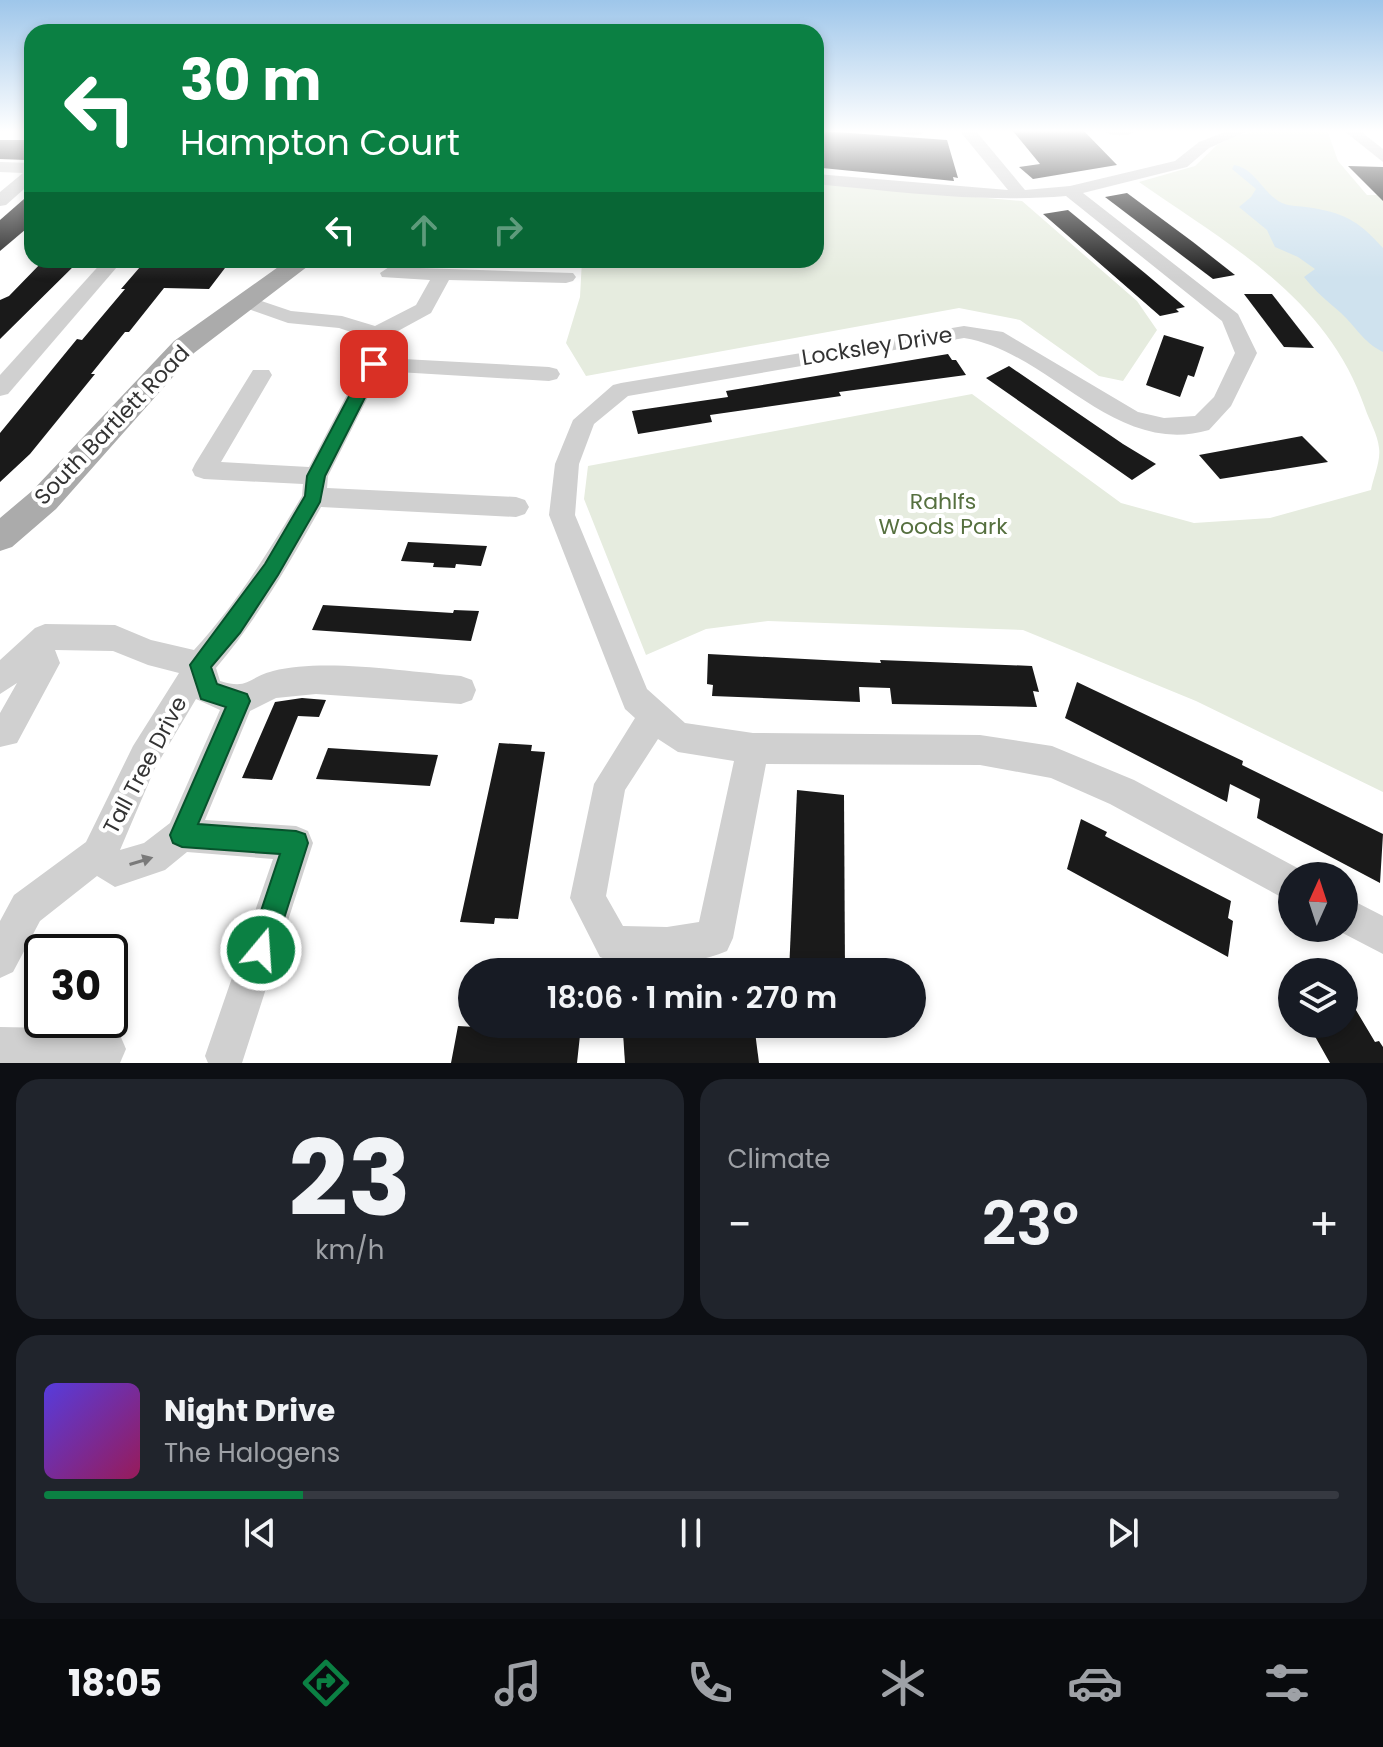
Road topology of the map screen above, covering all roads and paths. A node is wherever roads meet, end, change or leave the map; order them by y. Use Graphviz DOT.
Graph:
graph roads {
  1 [pos="23,180"];
  2 [pos="824,180"];
  3 [pos="1008,180"];
  4 [pos="1117,180"];
  5 [pos="1070,191"];
  6 [pos="1021,195"];
  7 [pos="0,201"];
  8 [pos="107,268"];
  9 [pos="287,268"];
  10 [pos="389,273"];
  11 [pos="442,275"];
  12 [pos="566,277"];
  13 [pos="247,302"];
  14 [pos="377,334"];
  15 [pos="374,364"];
  16 [pos="549,374"];
  17 [pos="261,375"];
  18 [pos="0,389"];
  19 [pos="315,486"];
  20 [pos="516,507"];
  21 [pos="0,537"];
  22 [pos="38,644"];
  23 [pos="200,665"];
  24 [pos="0,680"];
  25 [pos="461,690"];
  26 [pos="239,701"];
  27 [pos="655,716"];
  28 [pos="0,732"];
  29 [pos="753,748"];
  30 [pos="182,835"];
  31 [pos="98,854"];
  32 [pos="1278,877"];
  33 [pos="1358,922"];
  34 [pos="1383,936"];
  35 [pos="0,959"];
  36 [pos="0,1047"];
  37 [pos="106,1049"];
  38 [pos="225,1056"];
  1 -- 7 [label="street"];
  2 -- 6 [label="street"];
  3 -- 6 [label="street"];
  4 -- 5 [label="street"];
  5 -- 6 [label="street"];
  5 -- 27 [label="street, Locksley Drive"];
  8 -- 18 [label="street"];
  9 -- 13 [label="main road, South Bartlett Road"];
  10 -- 11 [label="street"];
  11 -- 12 [label="street"];
  11 -- 14 [label="street"];
  13 -- 14 [label="street"];
  13 -- 21 [label="main road, South Bartlett Road"];
  14 -- 15 [label="street, Tall Tree Drive"];
  15 -- 16 [label="street"];
  15 -- 19 [label="street, Tall Tree Drive"];
  17 -- 19 [label="street"];
  19 -- 20 [label="street"];
  19 -- 23 [label="street, Tall Tree Drive"];
  22 -- 23 [label="street"];
  22 -- 24 [label="street"];
  22 -- 28 [label="street"];
  23 -- 26 [label="street"];
  23 -- 31 [label="street, Tall Tree Drive"];
  25 -- 26 [label="street"];
  26 -- 30 [label="street"];
  27 -- 29 [label="street, Locksley Drive"];
  27 -- 29 [label="street"];
  29 -- 32 [label="street, Locksley Drive"];
  31 -- 30 [label="street, one-way"];
  30 -- 38 [label="street"];
  31 -- 35 [label="street"];
  33 -- 34 [label="street"];
  36 -- 37 [label="street"];
}
